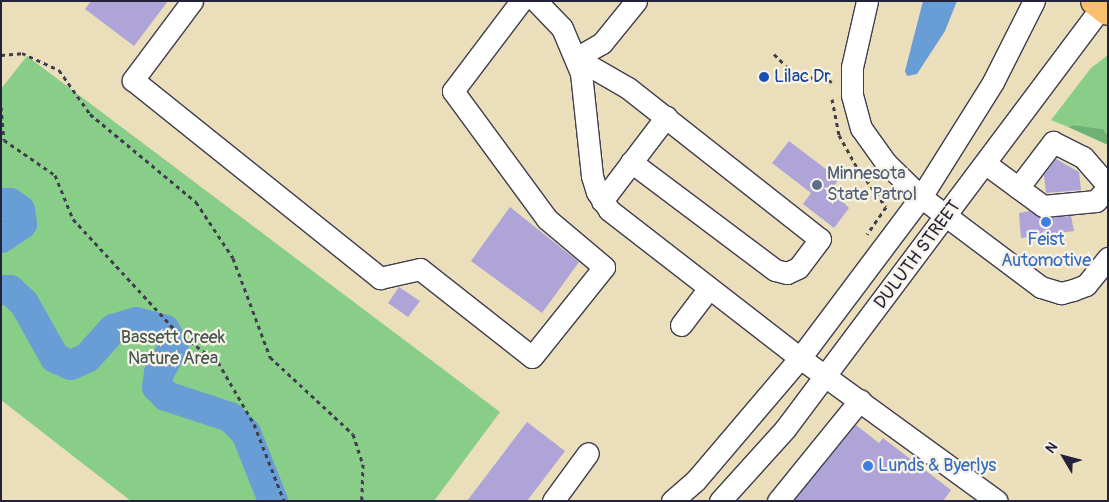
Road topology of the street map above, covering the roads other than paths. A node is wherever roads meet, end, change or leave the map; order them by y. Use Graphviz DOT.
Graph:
graph roads {
  1 [pos="192,1"];
  2 [pos="521,1"];
  3 [pos="536,1"];
  4 [pos="636,1"];
  5 [pos="867,1"];
  6 [pos="1034,1"];
  7 [pos="1103,5"];
  8 [pos="576,58"];
  9 [pos="666,117"];
  10 [pos="631,162"];
  11 [pos="986,164"];
  12 [pos="1108,186"];
  13 [pos="1018,188"];
  14 [pos="921,196"];
  15 [pos="602,202"];
  16 [pos="947,216"];
  17 [pos="1105,268"];
  18 [pos="709,288"];
  19 [pos="681,325"];
  20 [pos="800,358"];
  21 [pos="826,376"];
  22 [pos="860,400"];
  23 [pos="588,453"];
  24 [pos="553,501"];
  25 [pos="672,501"];
  26 [pos="720,501"];
  27 [pos="778,501"];
  28 [pos="997,501"];
  1 -- 2 [label="street"];
  3 -- 8 [label="street"];
  4 -- 8 [label="street"];
  5 -- 14 [label="street"];
  6 -- 14 [label="street, DULUTH STREET"];
  7 -- 11 [label="street, DULUTH STREET"];
  8 -- 9 [label="street"];
  8 -- 15 [label="street"];
  9 -- 10 [label="street"];
  9 -- 10 [label="street"];
  10 -- 15 [label="street"];
  11 -- 13 [label="street"];
  11 -- 16 [label="street, DULUTH STREET"];
  12 -- 13 [label="street"];
  12 -- 13 [label="street"];
  14 -- 16 [label="street"];
  14 -- 20 [label="street, DULUTH STREET"];
  15 -- 18 [label="street"];
  16 -- 17 [label="street"];
  16 -- 21 [label="street, DULUTH STREET"];
  18 -- 19 [label="street"];
  18 -- 20 [label="street"];
  20 -- 21 [label="street"];
  20 -- 25 [label="street, DULUTH STREET"];
  21 -- 22 [label="street"];
  21 -- 26 [label="street, DULUTH STREET"];
  22 -- 27 [label="street"];
  22 -- 28 [label="street"];
  23 -- 24 [label="street"];
}
